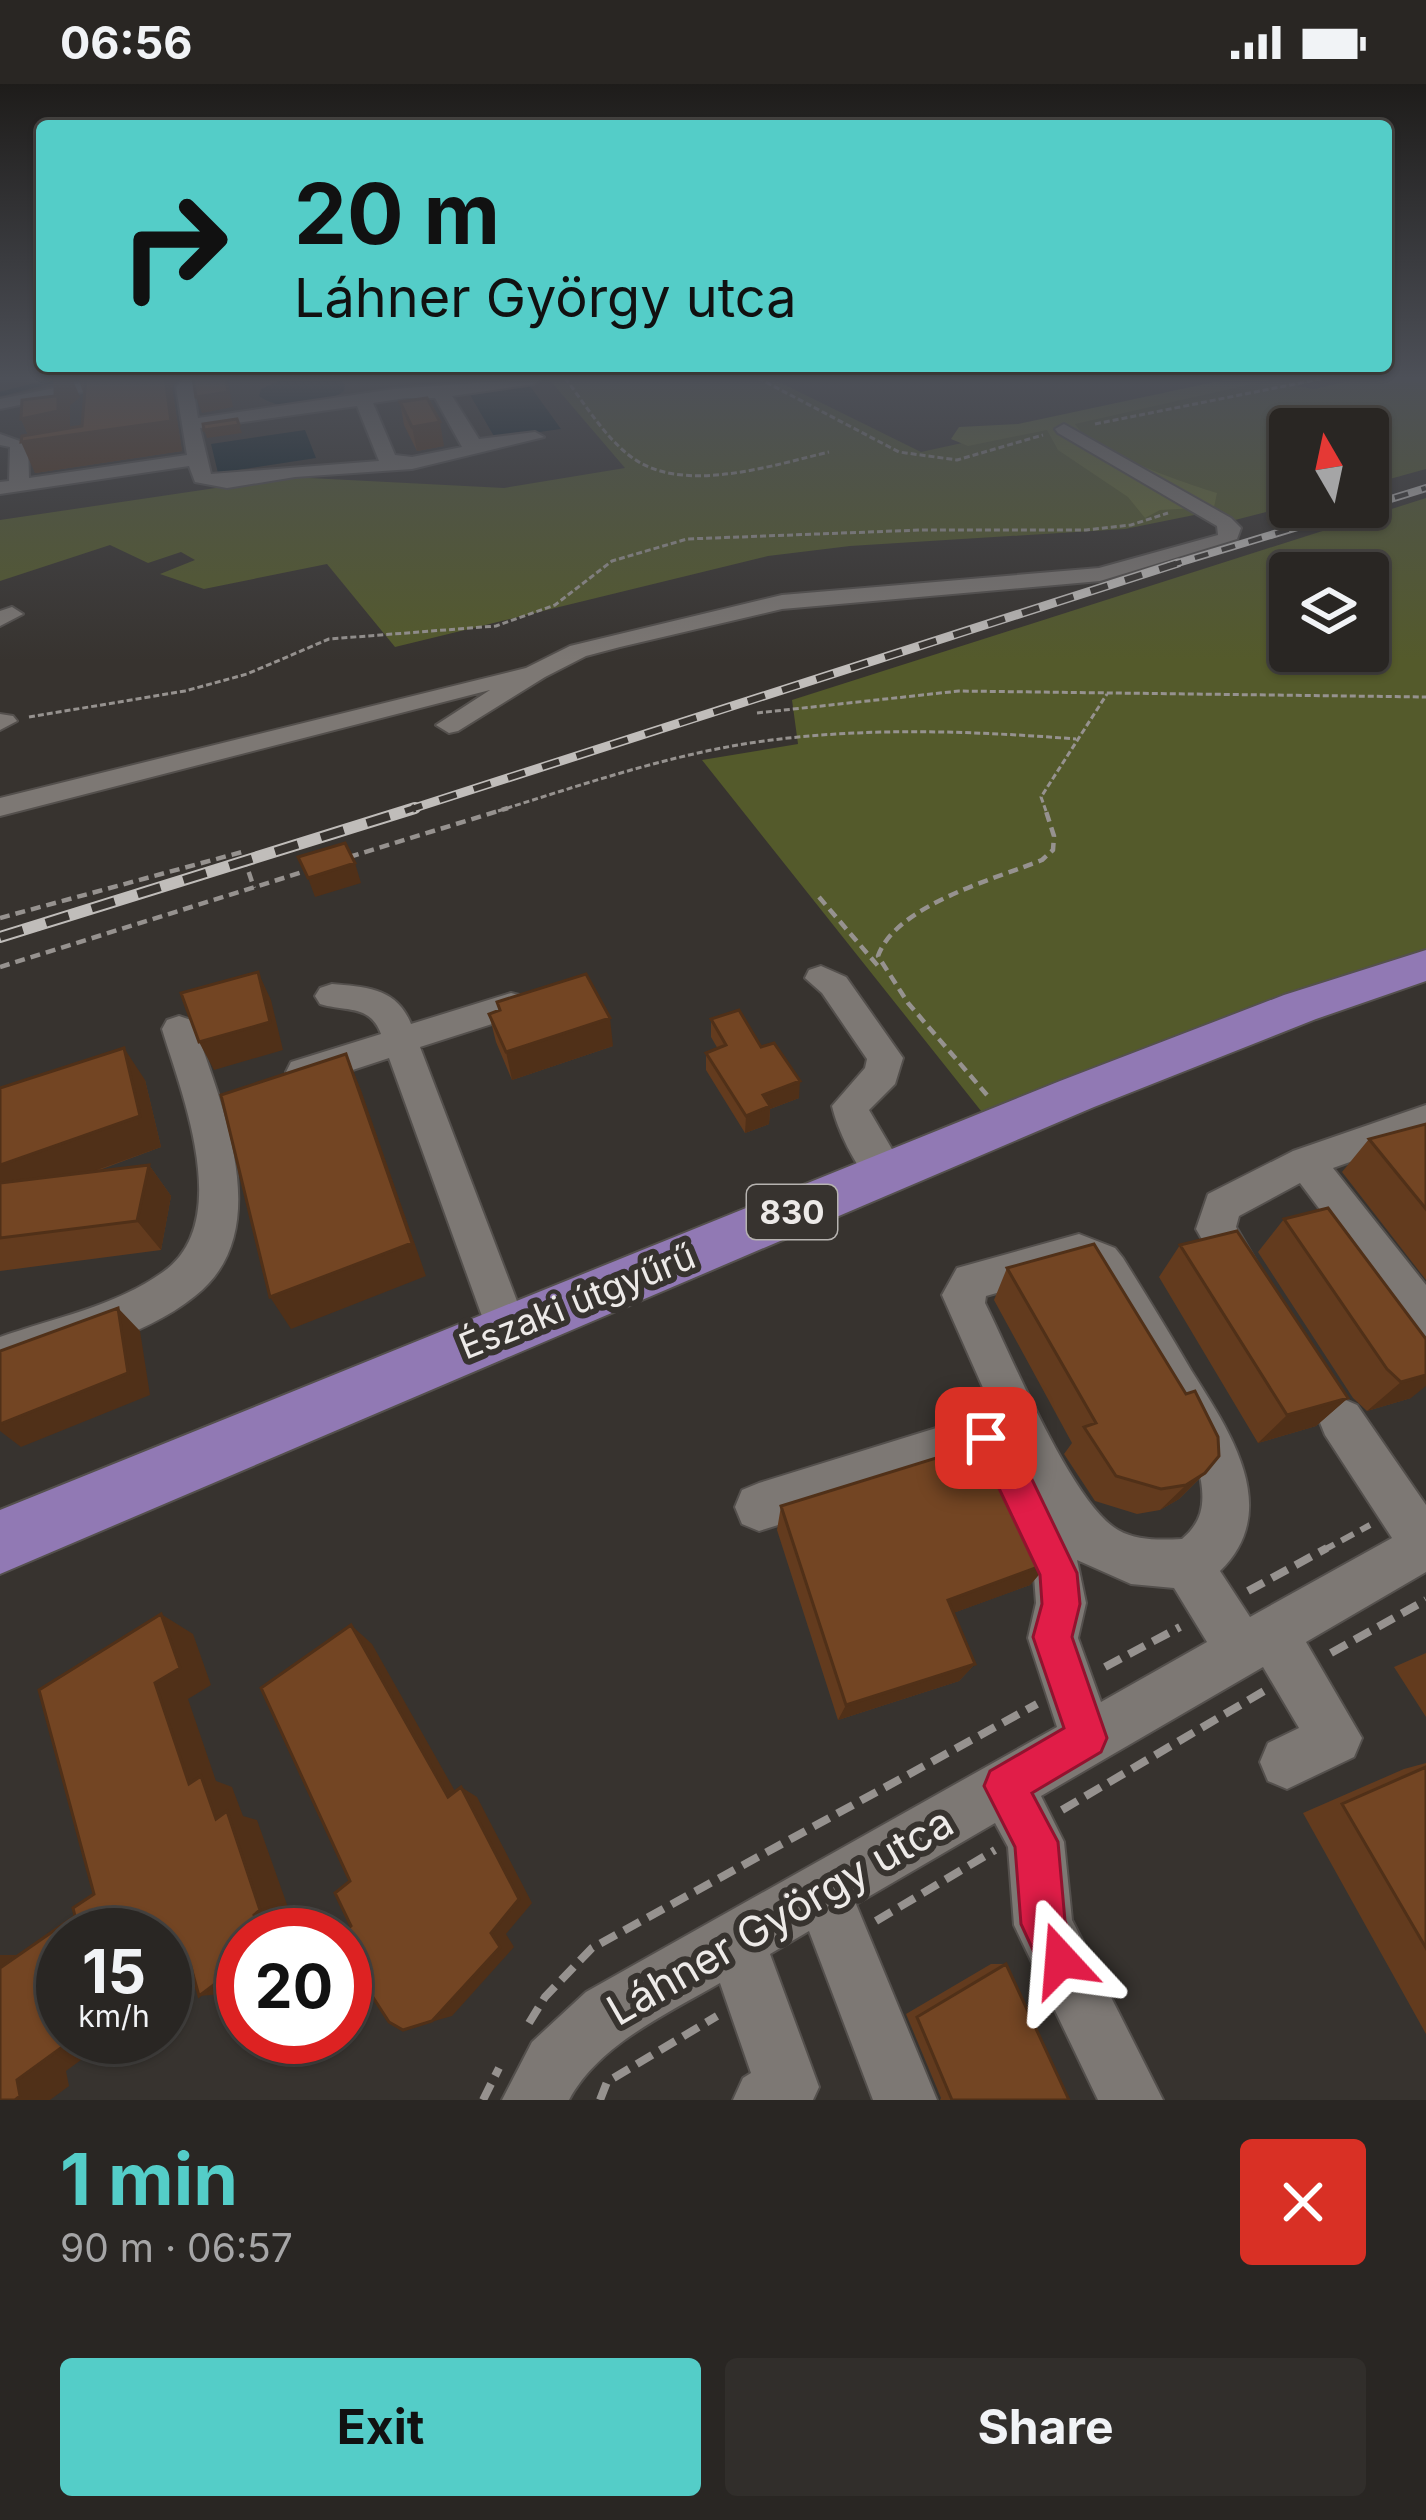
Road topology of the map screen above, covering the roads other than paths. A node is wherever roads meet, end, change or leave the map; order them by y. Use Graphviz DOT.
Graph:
graph roads {
  1 [pos="122,472"];
  2 [pos="200,472"];
  3 [pos="294,472"];
  4 [pos="1134,472"];
  5 [pos="11,490"];
  6 [pos="536,672"];
  7 [pos="449,724"];
  8 [pos="0,807"];
  9 [pos="1426,965"];
  10 [pos="821,978"];
  11 [pos="332,995"];
  12 [pos="511,1005"];
  13 [pos="179,1029"];
  14 [pos="400,1041"];
  15 [pos="202,1105"];
  16 [pos="1426,1120"];
  17 [pos="1306,1162"];
  18 [pos="887,1173"];
  19 [pos="1262,1301"];
  20 [pos="1426,1317"];
  21 [pos="507,1330"];
  22 [pos="0,1357"];
  23 [pos="1328,1400"];
  24 [pos="759,1507"];
  25 [pos="1417,1533"];
  26 [pos="0,1542"];
  27 [pos="1187,1564"];
  28 [pos="1242,1630"];
  29 [pos="1077,1713"];
  30 [pos="1287,1762"];
  31 [pos="1005,1786"];
  32 [pos="822,1891"];
  33 [pos="734,1941"];
  34 [pos="533,2100"];
  35 [pos="765,2100"];
  36 [pos="905,2100"];
  37 [pos="1131,2100"];
  1 -- 5 [label="street"];
  2 -- 3 [label="street"];
  4 -- 6 [label="street"];
  6 -- 7 [label="street"];
  6 -- 8 [label="street"];
  9 -- 18 [label="main road, Északi útgyűrű / 830"];
  10 -- 18 [label="street"];
  11 -- 14 [label="street"];
  12 -- 14 [label="street"];
  13 -- 15 [label="street"];
  14 -- 15 [label="street"];
  14 -- 21 [label="street"];
  15 -- 22 [label="street"];
  16 -- 17 [label="street"];
  17 -- 19 [label="street"];
  17 -- 20 [label="street"];
  18 -- 21 [label="main road, Északi útgyűrű / 830"];
  21 -- 26 [label="main road, Északi útgyűrű / 830"];
  23 -- 25 [label="street"];
  24 -- 29 [label="street"];
  25 -- 28 [label="street, Láhner György utca"];
  27 -- 27 [label="street"];
  27 -- 28 [label="street"];
  28 -- 29 [label="street, Láhner György utca"];
  28 -- 30 [label="street"];
  29 -- 31 [label="street, Láhner György utca"];
  31 -- 32 [label="street, Láhner György utca"];
  31 -- 37 [label="street"];
  32 -- 33 [label="street, Láhner György utca"];
  32 -- 36 [label="street"];
  33 -- 34 [label="street, Láhner György utca"];
  33 -- 35 [label="street"];
}
